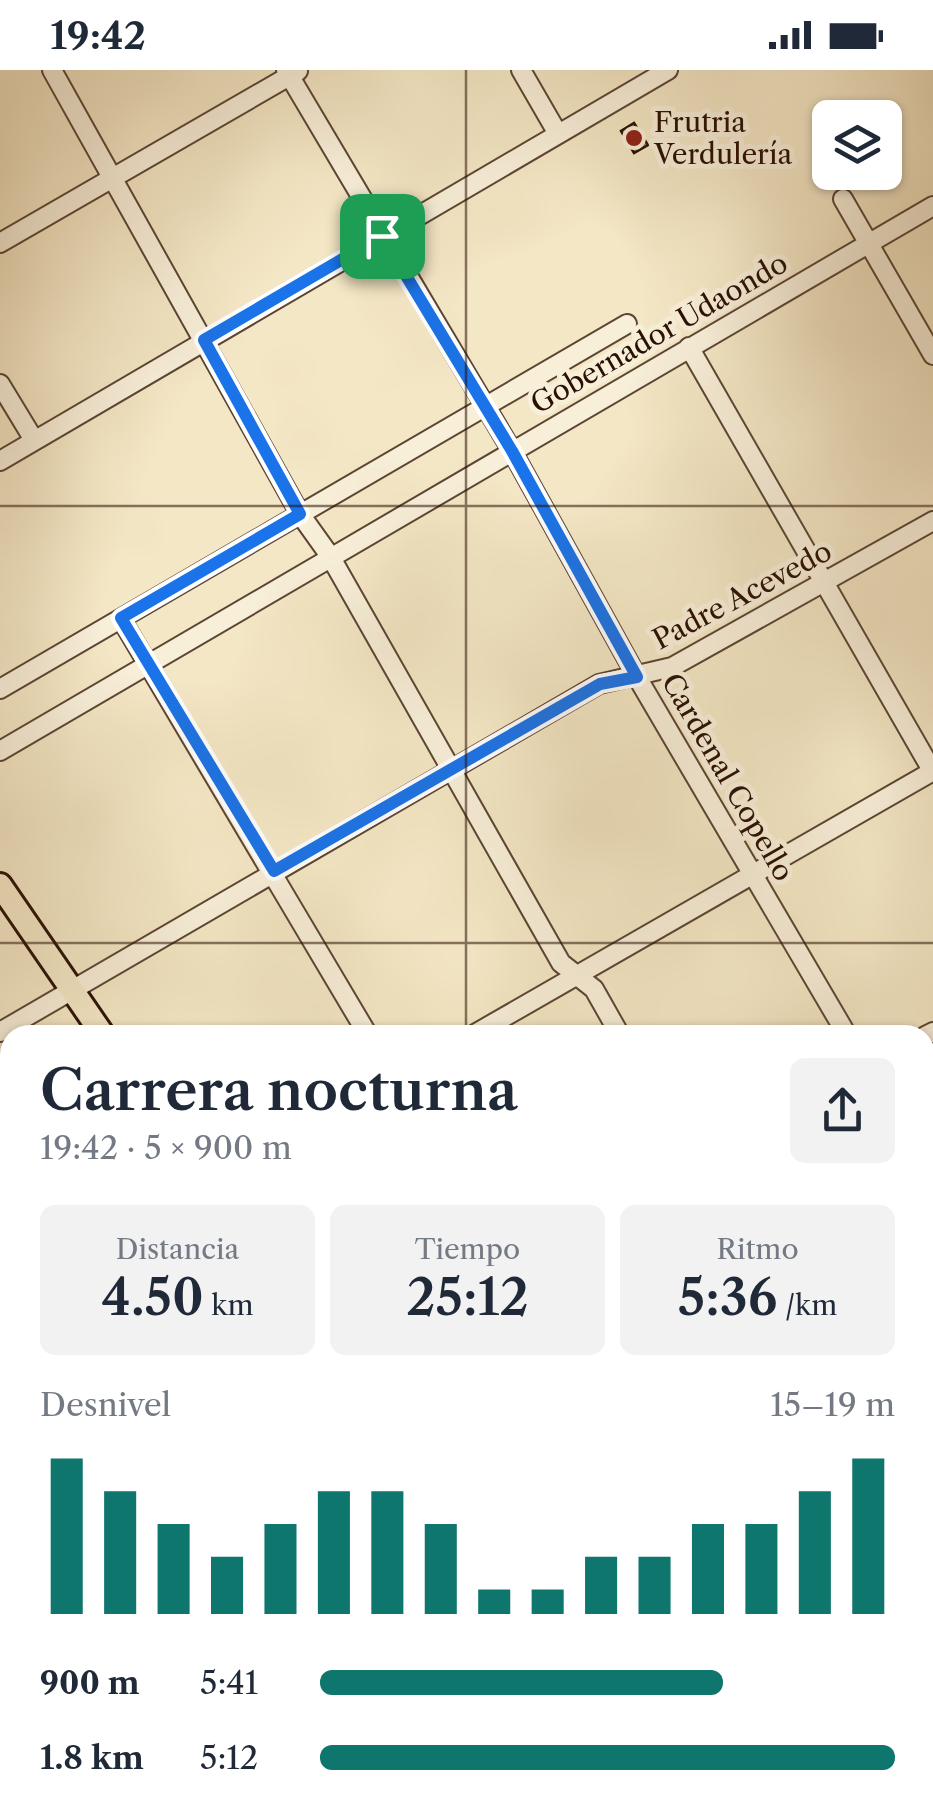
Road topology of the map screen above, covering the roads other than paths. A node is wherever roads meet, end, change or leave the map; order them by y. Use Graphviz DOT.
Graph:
graph roads {
  1 [pos="52,70"];
  2 [pos="521,70"];
  3 [pos="668,70"];
  4 [pos="291,72"];
  5 [pos="558,134"];
  6 [pos="113,178"];
  7 [pos="844,199"];
  8 [pos="933,206"];
  9 [pos="382,236"];
  10 [pos="869,242"];
  11 [pos="0,243"];
  12 [pos="627,324"];
  13 [pos="204,340"];
  14 [pos="689,348"];
  15 [pos="933,355"];
  16 [pos="0,384"];
  17 [pos="485,406"];
  18 [pos="34,440"];
  19 [pos="512,451"];
  20 [pos="0,461"];
  21 [pos="300,514"];
  22 [pos="933,521"];
  23 [pos="330,556"];
  24 [pos="824,583"];
  25 [pos="121,618"];
  26 [pos="148,663"];
  27 [pos="637,677"];
  28 [pos="0,690"];
  29 [pos="0,751"];
  30 [pos="451,768"];
  31 [pos="933,772"];
  32 [pos="274,871"];
  33 [pos="753,874"];
  34 [pos="0,885"];
  35 [pos="0,905"];
  36 [pos="576,976"];
  37 [pos="67,992"];
  38 [pos="12,1025"];
  39 [pos="84,1025"];
  40 [pos="95,1025"];
  41 [pos="362,1025"];
  42 [pos="490,1025"];
  43 [pos="614,1025"];
  44 [pos="841,1025"];
  1 -- 6 [label="street"];
  2 -- 5 [label="street"];
  3 -- 5 [label="street"];
  4 -- 6 [label="street"];
  4 -- 9 [label="street, Cardenal Copello"];
  5 -- 9 [label="street"];
  6 -- 11 [label="street"];
  6 -- 13 [label="street"];
  7 -- 10 [label="street"];
  8 -- 10 [label="street, Gobernador Udaondo"];
  9 -- 13 [label="street"];
  9 -- 17 [label="street, Cardenal Copello"];
  10 -- 14 [label="street, Gobernador Udaondo"];
  10 -- 15 [label="street"];
  12 -- 17 [label="street"];
  13 -- 18 [label="street"];
  13 -- 21 [label="street"];
  14 -- 19 [label="street, Gobernador Udaondo"];
  14 -- 24 [label="street"];
  16 -- 18 [label="street"];
  17 -- 19 [label="street, Cardenal Copello"];
  17 -- 21 [label="street"];
  18 -- 20 [label="street"];
  19 -- 23 [label="street, Gobernador Udaondo"];
  19 -- 27 [label="street, Cardenal Copello"];
  21 -- 23 [label="street"];
  21 -- 25 [label="street"];
  22 -- 24 [label="street, Padre Acevedo"];
  23 -- 26 [label="street, Gobernador Udaondo"];
  23 -- 30 [label="street"];
  24 -- 27 [label="street, Padre Acevedo"];
  24 -- 31 [label="street"];
  25 -- 26 [label="street"];
  25 -- 28 [label="street"];
  26 -- 29 [label="street, Gobernador Udaondo"];
  26 -- 32 [label="street"];
  27 -- 30 [label="street, Padre Acevedo"];
  27 -- 33 [label="street, Cardenal Copello"];
  30 -- 32 [label="street, Padre Acevedo"];
  30 -- 36 [label="street"];
  31 -- 33 [label="street"];
  32 -- 37 [label="street, Padre Acevedo"];
  32 -- 41 [label="street"];
  33 -- 36 [label="street"];
  33 -- 44 [label="street, Cardenal Copello"];
  34 -- 37 [label="main road"];
  35 -- 37 [label="main road"];
  36 -- 42 [label="street"];
  36 -- 43 [label="street"];
  37 -- 38 [label="street, Padre Acevedo"];
  37 -- 39 [label="main road"];
  37 -- 40 [label="main road"];
}
